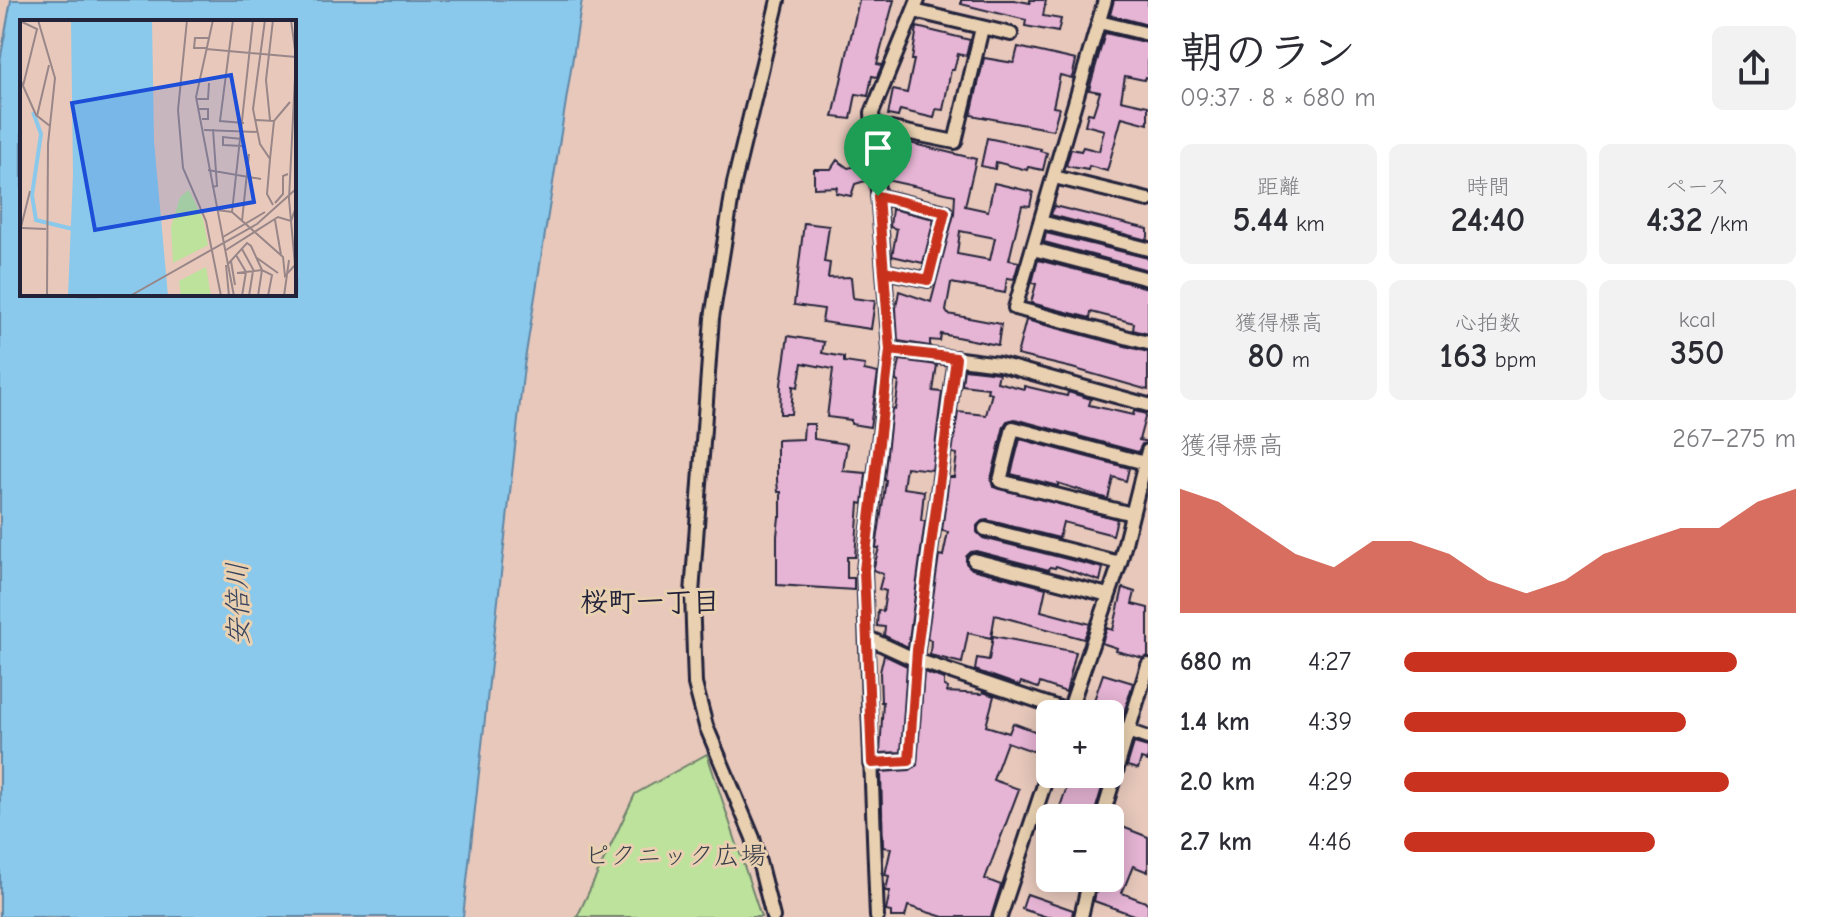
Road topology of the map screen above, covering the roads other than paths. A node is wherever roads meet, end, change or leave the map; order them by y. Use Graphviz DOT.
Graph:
graph roads {
  1 [pos="778,0"];
  2 [pos="1105,0"];
  3 [pos="916,5"];
  4 [pos="1099,22"];
  5 [pos="982,28"];
  6 [pos="1011,34"];
  7 [pos="1148,34"];
  8 [pos="872,125"];
  9 [pos="1054,177"];
  10 [pos="878,196"];
  11 [pos="1148,200"];
  12 [pos="1041,222"];
  13 [pos="1033,249"];
  14 [pos="1148,249"];
  15 [pos="884,271"];
  16 [pos="1148,279"];
  17 [pos="1148,343"];
  18 [pos="890,350"];
  19 [pos="956,358"];
  20 [pos="1148,405"];
  21 [pos="1146,457"];
  22 [pos="1132,514"];
  23 [pos="985,529"];
  24 [pos="974,560"];
  25 [pos="1120,563"];
  26 [pos="1108,595"];
  27 [pos="868,638"];
  28 [pos="916,660"];
  29 [pos="1148,665"];
  30 [pos="1075,700"];
  31 [pos="1036,701"];
  32 [pos="1124,729"];
  33 [pos="1129,731"];
  34 [pos="1148,738"];
  35 [pos="872,763"];
  36 [pos="1043,788"];
  37 [pos="1106,804"];
  38 [pos="1087,892"];
  39 [pos="773,917"];
  40 [pos="877,917"];
  41 [pos="1000,917"];
  42 [pos="1081,917"];
  1 -- 39 [label="street"];
  2 -- 4 [label="street"];
  3 -- 5 [label="street"];
  3 -- 8 [label="street"];
  4 -- 7 [label="street"];
  4 -- 9 [label="street"];
  5 -- 6 [label="street"];
  5 -- 8 [label="street"];
  8 -- 10 [label="street"];
  9 -- 11 [label="street"];
  9 -- 12 [label="street"];
  10 -- 15 [label="street"];
  10 -- 15 [label="street"];
  12 -- 13 [label="street"];
  12 -- 14 [label="street"];
  13 -- 16 [label="street"];
  13 -- 17 [label="street"];
  15 -- 18 [label="street"];
  18 -- 19 [label="street"];
  18 -- 27 [label="street"];
  19 -- 20 [label="street"];
  19 -- 28 [label="street"];
  21 -- 22 [label="street"];
  21 -- 22 [label="street"];
  22 -- 25 [label="street"];
  23 -- 25 [label="street"];
  24 -- 26 [label="street"];
  25 -- 26 [label="street"];
  26 -- 30 [label="street"];
  27 -- 28 [label="street"];
  27 -- 35 [label="street"];
  28 -- 31 [label="street"];
  28 -- 35 [label="street"];
  29 -- 33 [label="street"];
  32 -- 33 [label="street"];
  33 -- 34 [label="street"];
  33 -- 37 [label="street"];
  35 -- 40 [label="street"];
  36 -- 41 [label="street"];
  38 -- 42 [label="street"];
}
